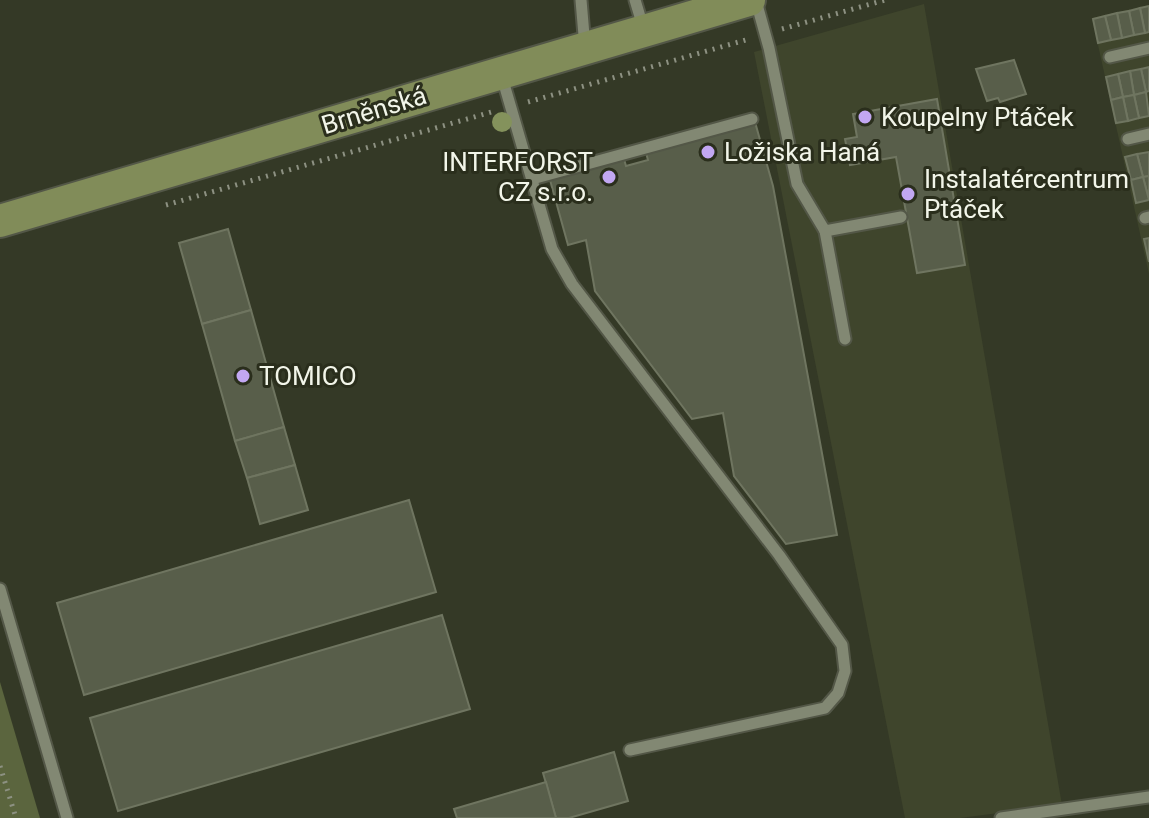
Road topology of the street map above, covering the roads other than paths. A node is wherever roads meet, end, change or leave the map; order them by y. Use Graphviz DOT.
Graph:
graph roads {
  1 [pos="581,0"];
  2 [pos="749,0"];
  3 [pos="756,0"];
  4 [pos="656,16"];
  5 [pos="585,47"];
  6 [pos="1149,48"];
  7 [pos="1110,57"];
  8 [pos="501,72"];
  9 [pos="752,119"];
  10 [pos="1149,134"];
  11 [pos="1128,139"];
  12 [pos="532,179"];
  13 [pos="901,217"];
  14 [pos="0,221"];
  15 [pos="825,231"];
  16 [pos="845,339"];
  17 [pos="0,589"];
  18 [pos="630,750"];
  19 [pos="1149,797"];
  20 [pos="67,818"];
  21 [pos="1001,818"];
  1 -- 5 [label="lane"];
  2 -- 4 [label="main road, Brněnská"];
  3 -- 15 [label="lane"];
  4 -- 5 [label="main road, Brněnská"];
  5 -- 8 [label="main road, Brněnská"];
  6 -- 7 [label="lane"];
  8 -- 12 [label="lane"];
  8 -- 14 [label="main road, Brněnská"];
  9 -- 12 [label="lane"];
  10 -- 11 [label="lane"];
  12 -- 18 [label="lane"];
  13 -- 15 [label="lane"];
  15 -- 16 [label="lane"];
  17 -- 20 [label="lane"];
  19 -- 21 [label="lane"];
}
